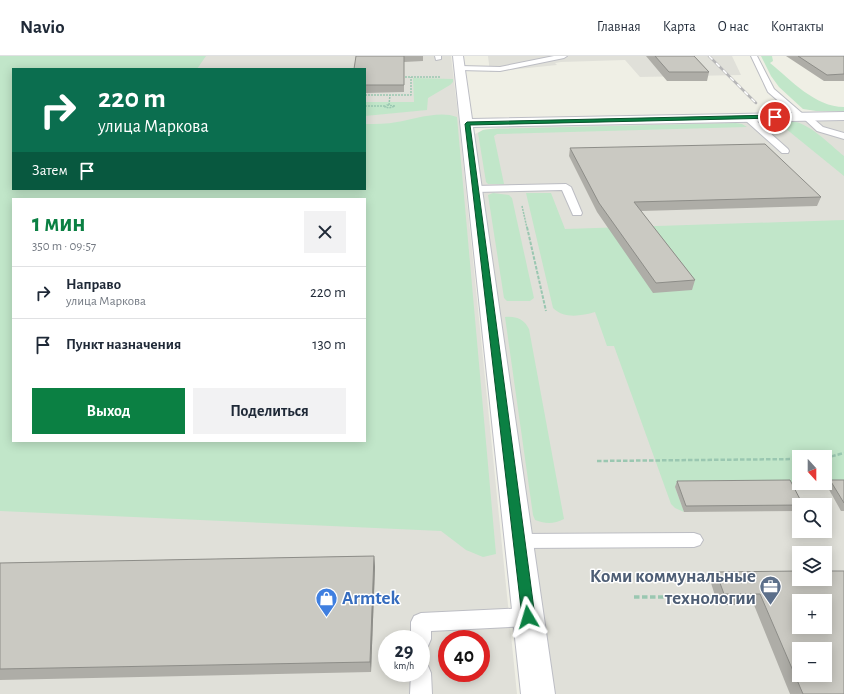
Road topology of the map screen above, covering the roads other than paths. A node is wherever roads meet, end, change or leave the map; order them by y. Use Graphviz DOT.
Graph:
graph roads {
  1 [pos="564,56"];
  2 [pos="754,56"];
  3 [pos="448,63"];
  4 [pos="803,116"];
  5 [pos="844,116"];
  6 [pos="748,118"];
  7 [pos="467,124"];
  8 [pos="844,136"];
  9 [pos="785,151"];
  10 [pos="476,189"];
  11 [pos="577,213"];
  12 [pos="694,540"];
  13 [pos="519,541"];
  14 [pos="528,617"];
  15 [pos="421,630"];
  16 [pos="421,682"];
  17 [pos="421,694"];
  18 [pos="538,694"];
  1 -- 3 [label="lane"];
  2 -- 4 [label="lane"];
  3 -- 7 [label="street"];
  4 -- 5 [label="street"];
  4 -- 6 [label="street"];
  4 -- 8 [label="lane"];
  6 -- 7 [label="street"];
  6 -- 9 [label="lane"];
  7 -- 10 [label="street"];
  10 -- 11 [label="lane"];
  10 -- 13 [label="street"];
  12 -- 13 [label="lane"];
  13 -- 14 [label="street"];
  14 -- 15 [label="lane"];
  14 -- 18 [label="street"];
  16 -- 17 [label="lane"];
}
